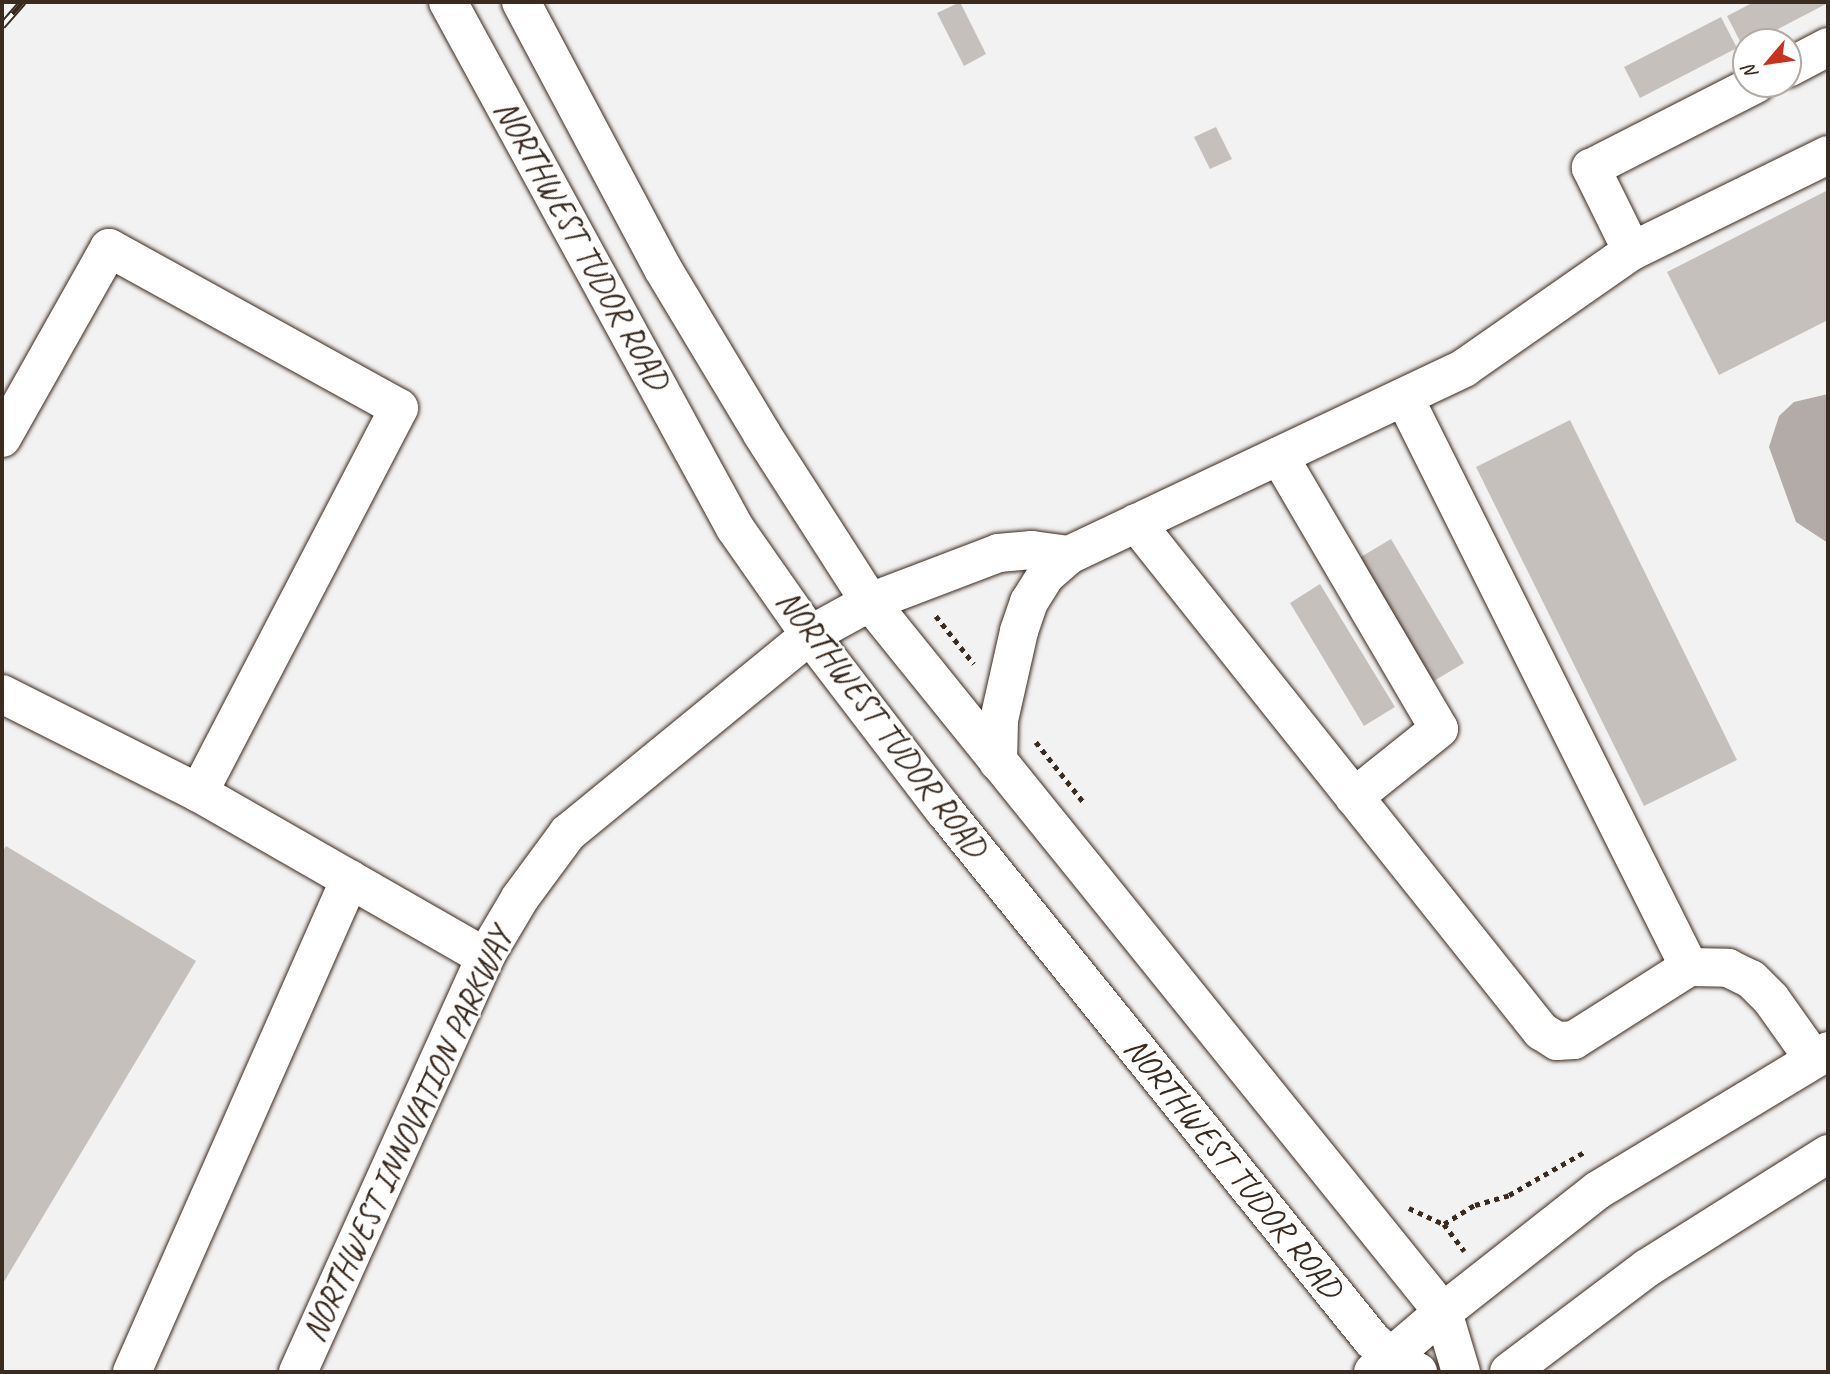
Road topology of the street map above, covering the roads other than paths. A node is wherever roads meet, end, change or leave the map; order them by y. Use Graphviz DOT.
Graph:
graph roads {
  1 [pos="448,2"];
  2 [pos="520,2"];
  3 [pos="1828,47"];
  4 [pos="1802,61"];
  5 [pos="1732,96"];
  6 [pos="1828,155"];
  7 [pos="1632,251"];
  8 [pos="1404,397"];
  9 [pos="2,438"];
  10 [pos="1279,456"];
  11 [pos="1136,523"];
  12 [pos="1069,555"];
  13 [pos="870,602"];
  14 [pos="810,635"];
  15 [pos="2,694"];
  16 [pos="998,762"];
  17 [pos="198,793"];
  18 [pos="1354,797"];
  19 [pos="350,879"];
  20 [pos="485,957"];
  21 [pos="1689,967"];
  22 [pos="1820,1055"];
  23 [pos="1828,1154"];
  24 [pos="1443,1312"];
  25 [pos="1394,1367"];
  26 [pos="132,1372"];
  27 [pos="298,1372"];
  28 [pos="1461,1372"];
  29 [pos="1509,1372"];
  1 -- 14 [label="street, NORTHWEST TUDOR ROAD"];
  2 -- 13 [label="street, NORTHWEST TUDOR ROAD"];
  3 -- 4 [label="street"];
  5 -- 7 [label="street"];
  6 -- 7 [label="street"];
  7 -- 8 [label="street"];
  8 -- 10 [label="street"];
  8 -- 21 [label="street"];
  9 -- 17 [label="street"];
  10 -- 11 [label="street"];
  10 -- 18 [label="street"];
  11 -- 12 [label="street"];
  11 -- 18 [label="street"];
  12 -- 13 [label="street, NORTHWEST INNOVATION PARKWAY"];
  12 -- 16 [label="street"];
  13 -- 14 [label="street, NORTHWEST INNOVATION PARKWAY"];
  13 -- 16 [label="street, NORTHWEST TUDOR ROAD"];
  14 -- 20 [label="street, NORTHWEST INNOVATION PARKWAY"];
  14 -- 25 [label="street, NORTHWEST TUDOR ROAD"];
  15 -- 17 [label="street"];
  16 -- 24 [label="street, NORTHWEST TUDOR ROAD"];
  17 -- 19 [label="street"];
  18 -- 21 [label="street"];
  19 -- 20 [label="street"];
  19 -- 26 [label="street"];
  20 -- 27 [label="street, NORTHWEST INNOVATION PARKWAY"];
  21 -- 22 [label="street"];
  22 -- 24 [label="street"];
  23 -- 29 [label="street"];
  24 -- 25 [label="street"];
  24 -- 28 [label="street, NORTHWEST TUDOR ROAD"];
}
